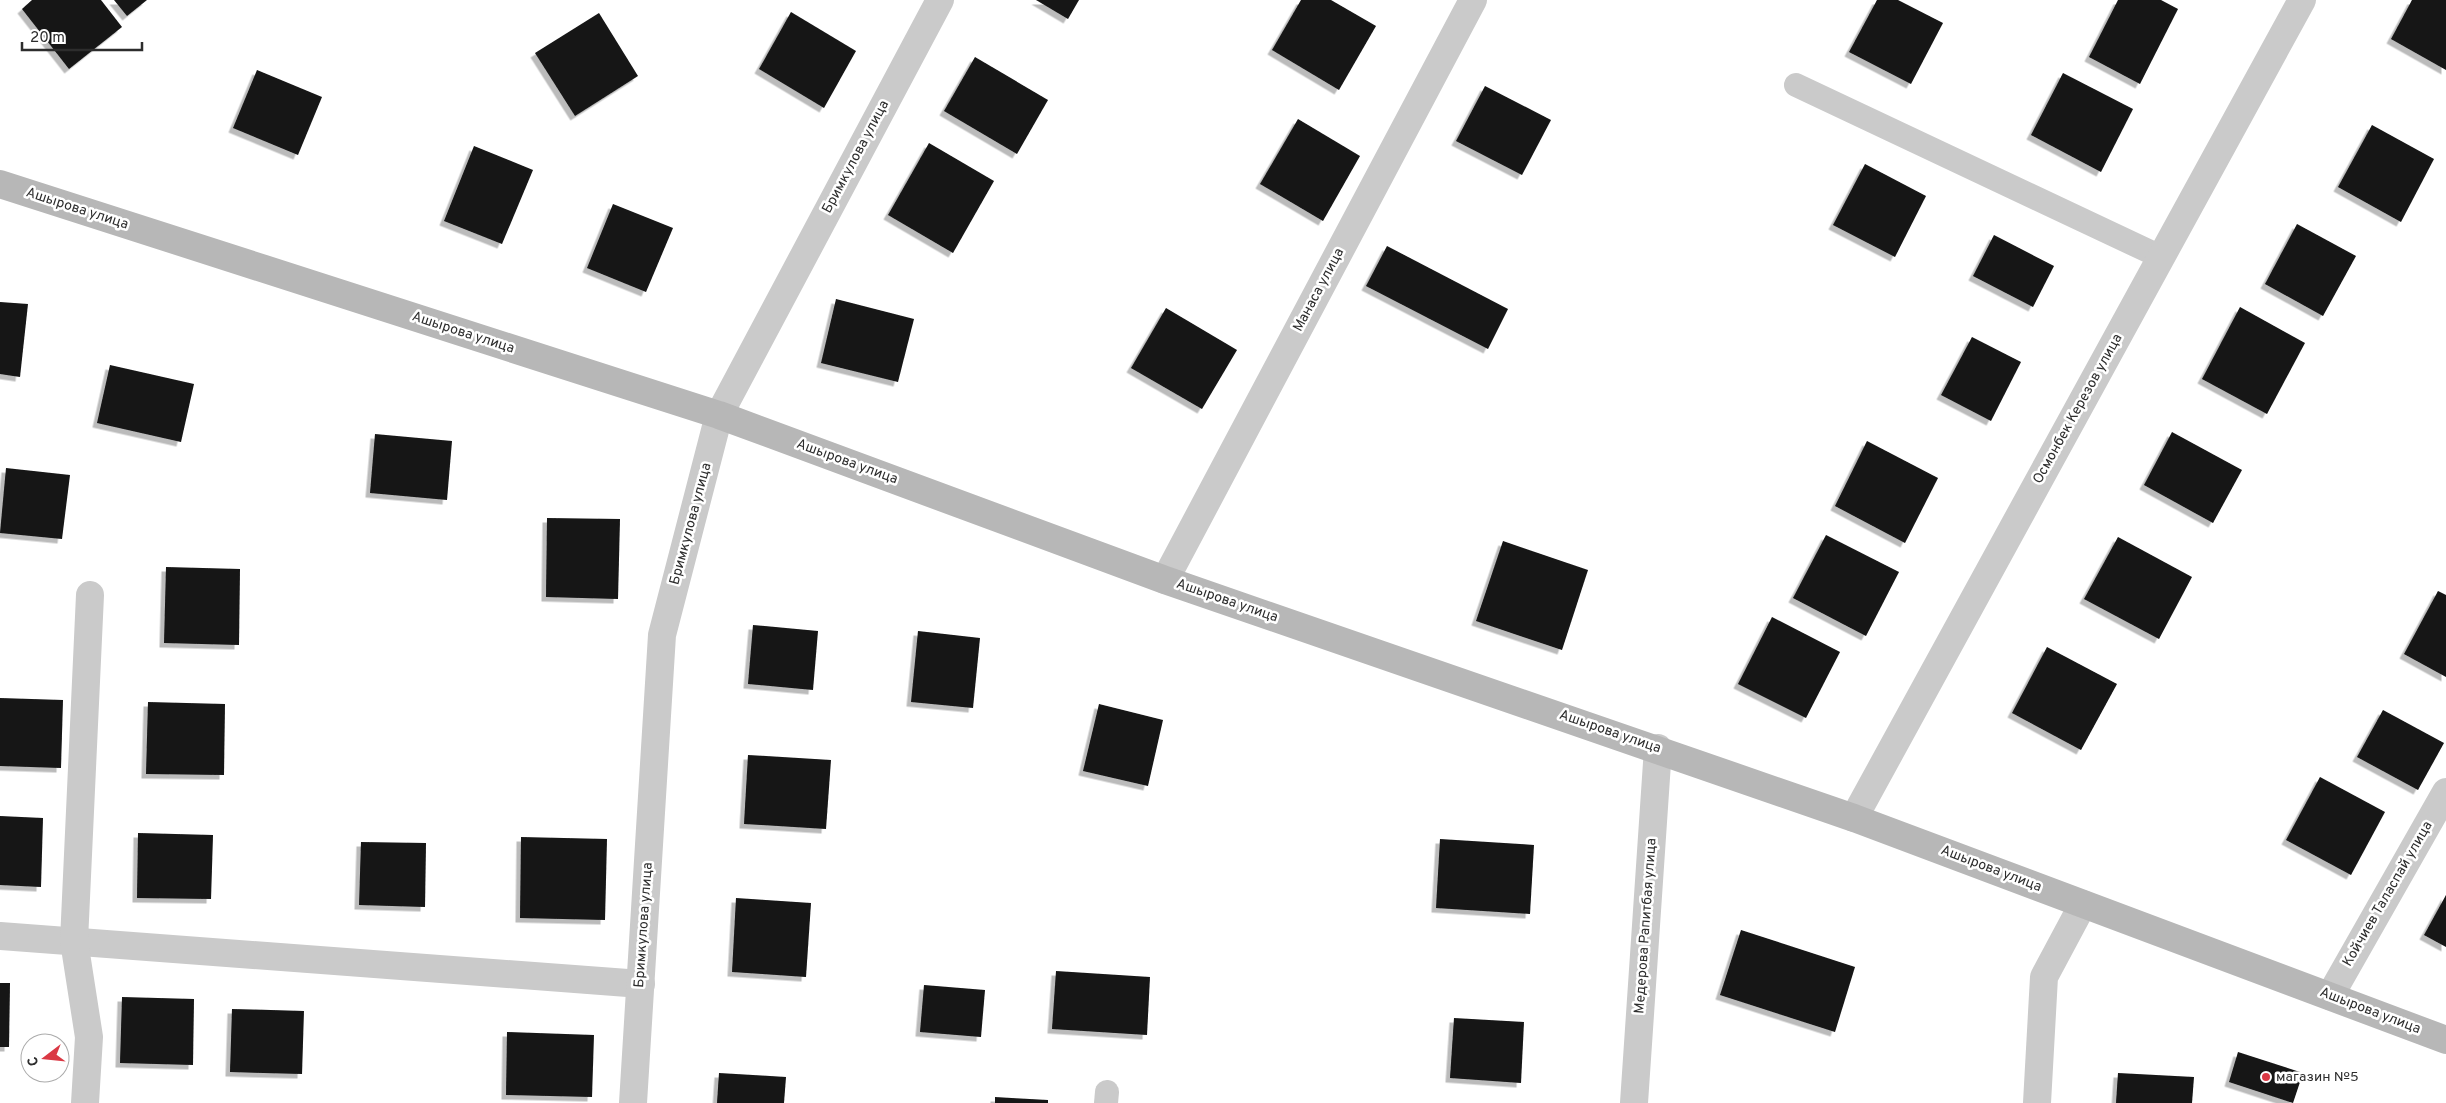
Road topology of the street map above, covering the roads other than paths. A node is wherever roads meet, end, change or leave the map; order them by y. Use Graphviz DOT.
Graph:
graph roads {
  1 [pos="940,0"];
  2 [pos="1473,0"];
  3 [pos="2302,0"];
  4 [pos="1796,85"];
  5 [pos="0,184"];
  6 [pos="2161,257"];
  7 [pos="719,415"];
  8 [pos="1166,580"];
  9 [pos="90,595"];
  10 [pos="1658,748"];
  11 [pos="2446,792"];
  12 [pos="1854,818"];
  13 [pos="2083,904"];
  14 [pos="0,936"];
  15 [pos="74,941"];
  16 [pos="641,984"];
  17 [pos="2330,996"];
  18 [pos="2446,1040"];
  19 [pos="85,1103"];
  20 [pos="633,1103"];
  21 [pos="1634,1103"];
  22 [pos="2037,1103"];
  1 -- 7 [label="street, Бримкулова улица"];
  2 -- 8 [label="street, Манаса улица"];
  3 -- 6 [label="street, Осмонбек Керезов улица"];
  4 -- 6 [label="lane"];
  5 -- 7 [label="street, Ашырова улица"];
  6 -- 12 [label="street, Осмонбек Керезов улица"];
  7 -- 8 [label="street, Ашырова улица"];
  7 -- 16 [label="street, Бримкулова улица"];
  8 -- 10 [label="street, Ашырова улица"];
  9 -- 15 [label="street"];
  10 -- 12 [label="street, Ашырова улица"];
  10 -- 21 [label="street, Медерова Рапитбая улица"];
  11 -- 17 [label="street, Койчиев Таласпай улица"];
  12 -- 13 [label="street, Ашырова улица"];
  13 -- 17 [label="street, Ашырова улица"];
  13 -- 22 [label="street"];
  14 -- 15 [label="street"];
  15 -- 16 [label="street"];
  15 -- 19 [label="street"];
  16 -- 20 [label="street, Бримкулова улица"];
  17 -- 18 [label="street, Ашырова улица"];
}
